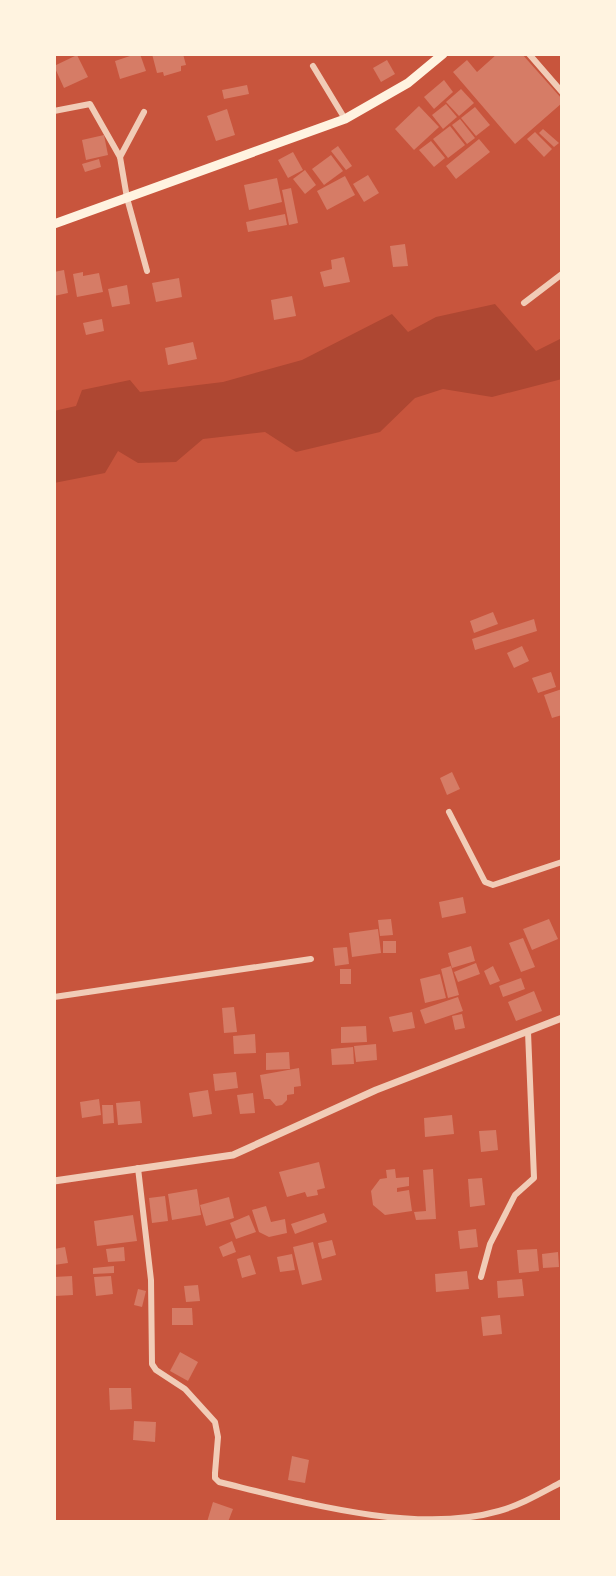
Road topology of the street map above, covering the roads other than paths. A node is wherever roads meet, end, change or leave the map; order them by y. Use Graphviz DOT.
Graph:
graph roads {
  1 [pos="443,54"];
  2 [pos="529,54"];
  3 [pos="313,66"];
  4 [pos="562,92"];
  5 [pos="54,111"];
  6 [pos="144,112"];
  7 [pos="345,119"];
  8 [pos="120,157"];
  9 [pos="127,198"];
  10 [pos="54,224"];
  11 [pos="147,271"];
  12 [pos="562,274"];
  13 [pos="523,303"];
  14 [pos="449,812"];
  15 [pos="562,862"];
  16 [pos="311,959"];
  17 [pos="54,997"];
  18 [pos="562,1018"];
  19 [pos="528,1032"];
  20 [pos="138,1168"];
  21 [pos="54,1181"];
  22 [pos="481,1278"];
  23 [pos="562,1482"];
  24 [pos="427,1520"];
  1 -- 7 [label="main road"];
  2 -- 4 [label="street"];
  3 -- 7 [label="street"];
  5 -- 8 [label="street"];
  6 -- 8 [label="street"];
  7 -- 9 [label="main road"];
  8 -- 9 [label="street"];
  9 -- 10 [label="main road"];
  9 -- 11 [label="street"];
  12 -- 13 [label="street"];
  14 -- 15 [label="street"];
  16 -- 17 [label="street"];
  18 -- 19 [label="street"];
  19 -- 20 [label="street"];
  19 -- 22 [label="street"];
  20 -- 21 [label="street"];
  20 -- 24 [label="street"];
  23 -- 24 [label="street"];
}
